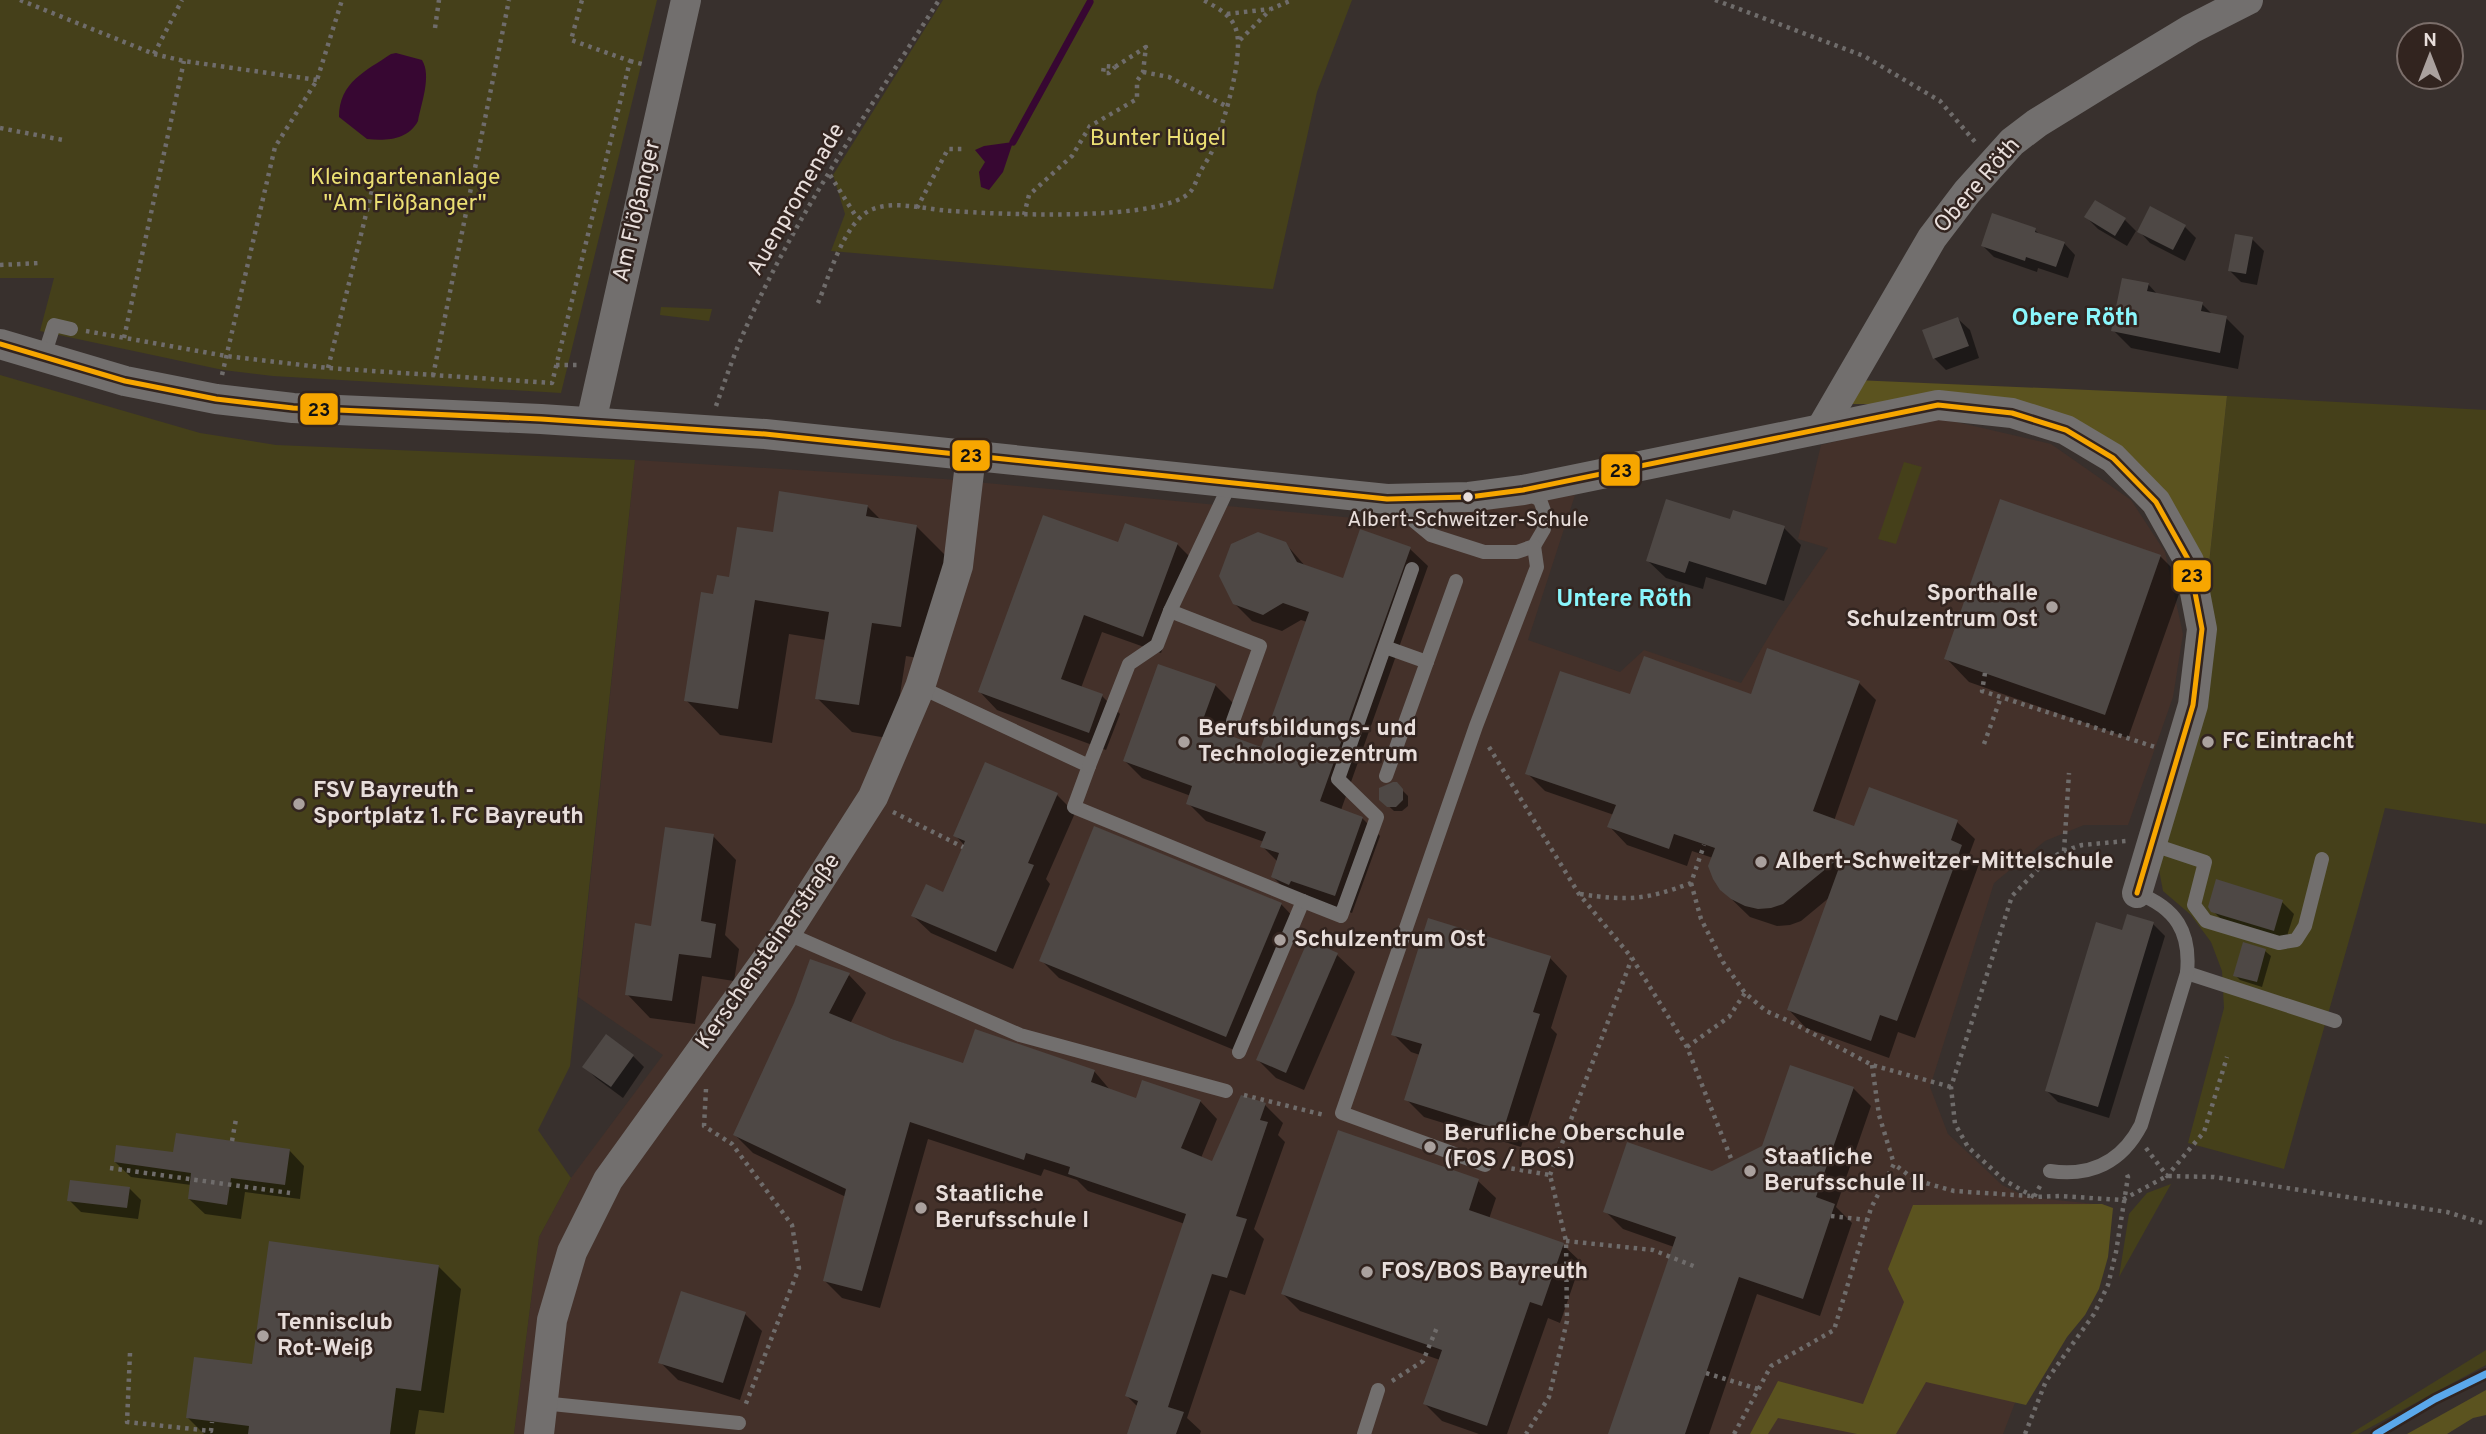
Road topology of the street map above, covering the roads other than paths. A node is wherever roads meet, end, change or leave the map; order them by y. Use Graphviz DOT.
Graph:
graph roads {
  1 [pos="686,0"];
  2 [pos="2248,0"];
  3 [pos="71,329"];
  4 [pos="0,344"];
  5 [pos="43,359"];
  6 [pos="591,422"];
  7 [pos="1822,427"];
  8 [pos="971,455"];
  9 [pos="1230,484"];
  10 [pos="1523,490"];
  11 [pos="1387,499"];
  12 [pos="1534,546"];
  13 [pos="1412,569"];
  14 [pos="1456,581"];
  15 [pos="1170,611"];
  16 [pos="1385,647"];
  17 [pos="1427,662"];
  18 [pos="920,687"];
  19 [pos="1233,721"];
  20 [pos="1089,766"];
  21 [pos="1386,776"];
  22 [pos="2151,844"];
  23 [pos="2322,859"];
  24 [pos="2137,893"];
  25 [pos="1303,901"];
  26 [pos="786,933"];
  27 [pos="2187,973"];
  28 [pos="2335,1021"];
  29 [pos="1240,1052"];
  30 [pos="1226,1091"];
  31 [pos="1485,1164"];
  32 [pos="2050,1171"];
  33 [pos="1378,1390"];
  34 [pos="542,1403"];
  35 [pos="739,1423"];
  36 [pos="539,1434"];
  37 [pos="1364,1434"];
  1 -- 6 [label="street, Am Flößanger"];
  2 -- 7 [label="street, Obere Röth"];
  3 -- 5 [label="lane"];
  4 -- 5 [label="street"];
  5 -- 6 [label="street"];
  6 -- 8 [label="street"];
  7 -- 10 [label="street"];
  7 -- 22 [label="street"];
  8 -- 9 [label="street"];
  8 -- 18 [label="street, Kerschensteinerstraße"];
  9 -- 11 [label="street"];
  9 -- 15 [label="lane"];
  10 -- 11 [label="street"];
  10 -- 12 [label="lane"];
  11 -- 12 [label="lane"];
  12 -- 31 [label="lane"];
  13 -- 16 [label="lane"];
  14 -- 17 [label="lane"];
  15 -- 19 [label="lane"];
  15 -- 20 [label="lane"];
  16 -- 17 [label="lane"];
  16 -- 25 [label="lane"];
  17 -- 21 [label="lane"];
  18 -- 20 [label="lane"];
  18 -- 26 [label="street, Kerschensteinerstraße"];
  20 -- 25 [label="lane"];
  22 -- 23 [label="lane"];
  22 -- 24 [label="street"];
  24 -- 27 [label="lane"];
  25 -- 29 [label="lane"];
  26 -- 30 [label="lane"];
  26 -- 34 [label="street, Kerschensteinerstraße"];
  27 -- 28 [label="lane"];
  27 -- 32 [label="lane"];
  33 -- 37 [label="lane"];
  34 -- 35 [label="lane"];
  34 -- 36 [label="street, Kerschensteinerstraße"];
}
